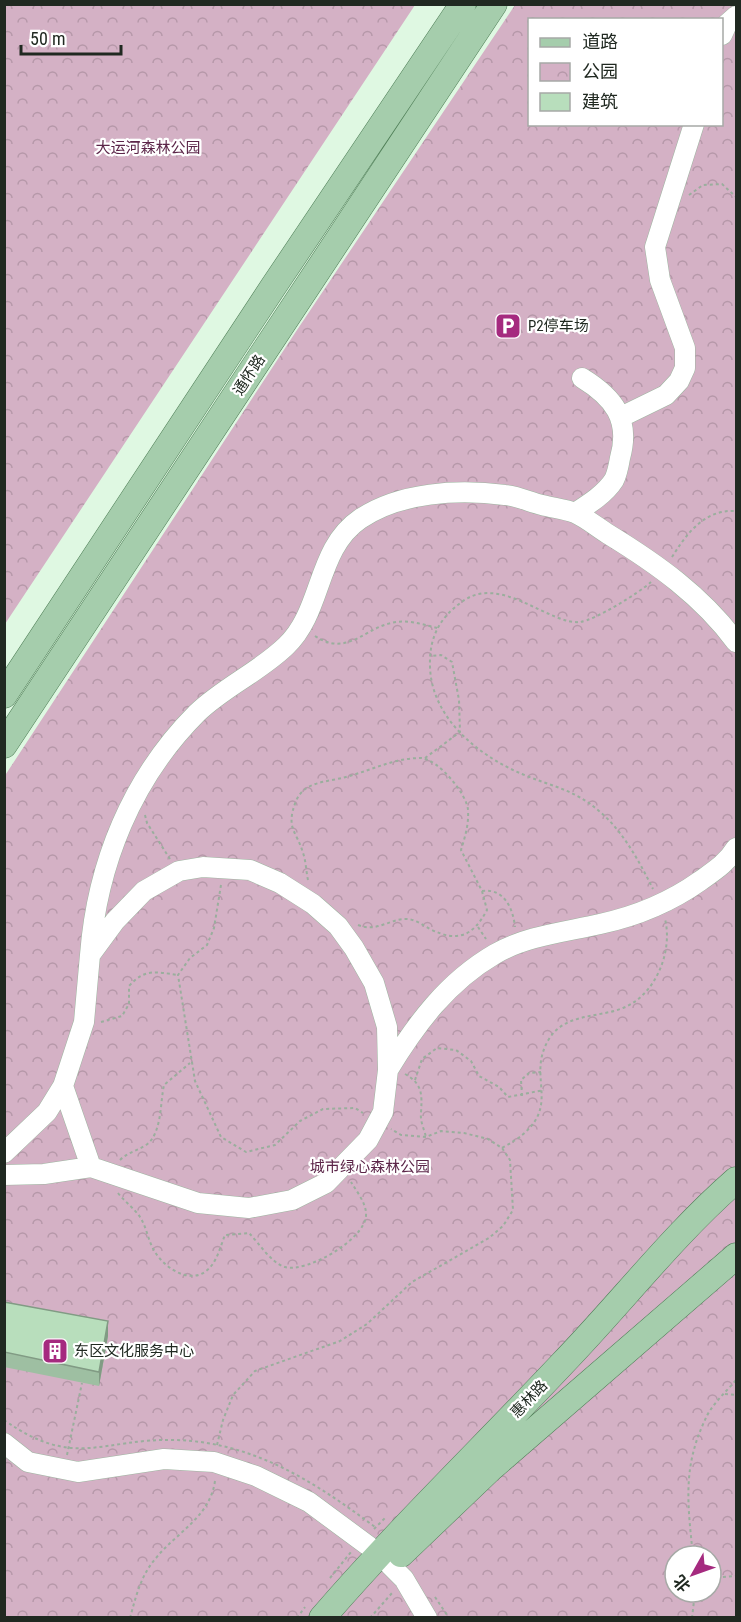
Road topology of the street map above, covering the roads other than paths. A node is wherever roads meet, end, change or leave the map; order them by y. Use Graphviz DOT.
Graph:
graph roads {
  1 [pos="463,4"];
  2 [pos="494,4"];
  3 [pos="736,16"];
  4 [pos="723,33"];
  5 [pos="693,126"];
  6 [pos="582,378"];
  7 [pos="621,417"];
  8 [pos="575,513"];
  9 [pos="736,642"];
  10 [pos="4,695"];
  11 [pos="4,745"];
  12 [pos="736,848"];
  13 [pos="90,955"];
  14 [pos="388,1070"];
  15 [pos="63,1086"];
  16 [pos="4,1153"];
  17 [pos="90,1167"];
  18 [pos="4,1175"];
  19 [pos="736,1180"];
  20 [pos="736,1256"];
  21 [pos="4,1443"];
  22 [pos="384,1559"];
  23 [pos="322,1617"];
  24 [pos="345,1617"];
  25 [pos="427,1617"];
  1 -- 10 [label="main road, 通怀路"];
  2 -- 11 [label="main road, 通怀路"];
  3 -- 4 [label="lane"];
  5 -- 7 [label="lane"];
  6 -- 7 [label="lane"];
  7 -- 8 [label="lane"];
  8 -- 9 [label="lane"];
  8 -- 13 [label="lane"];
  12 -- 14 [label="lane"];
  13 -- 14 [label="lane"];
  13 -- 15 [label="lane"];
  14 -- 17 [label="lane"];
  15 -- 16 [label="lane"];
  15 -- 17 [label="lane"];
  17 -- 18 [label="lane"];
  19 -- 22 [label="main road, 惠林路"];
  20 -- 22 [label="main road, 惠林路"];
  21 -- 22 [label="lane"];
  22 -- 23 [label="main road, 惠林路"];
  22 -- 24 [label="main road, 惠林路"];
  22 -- 25 [label="lane"];
}
